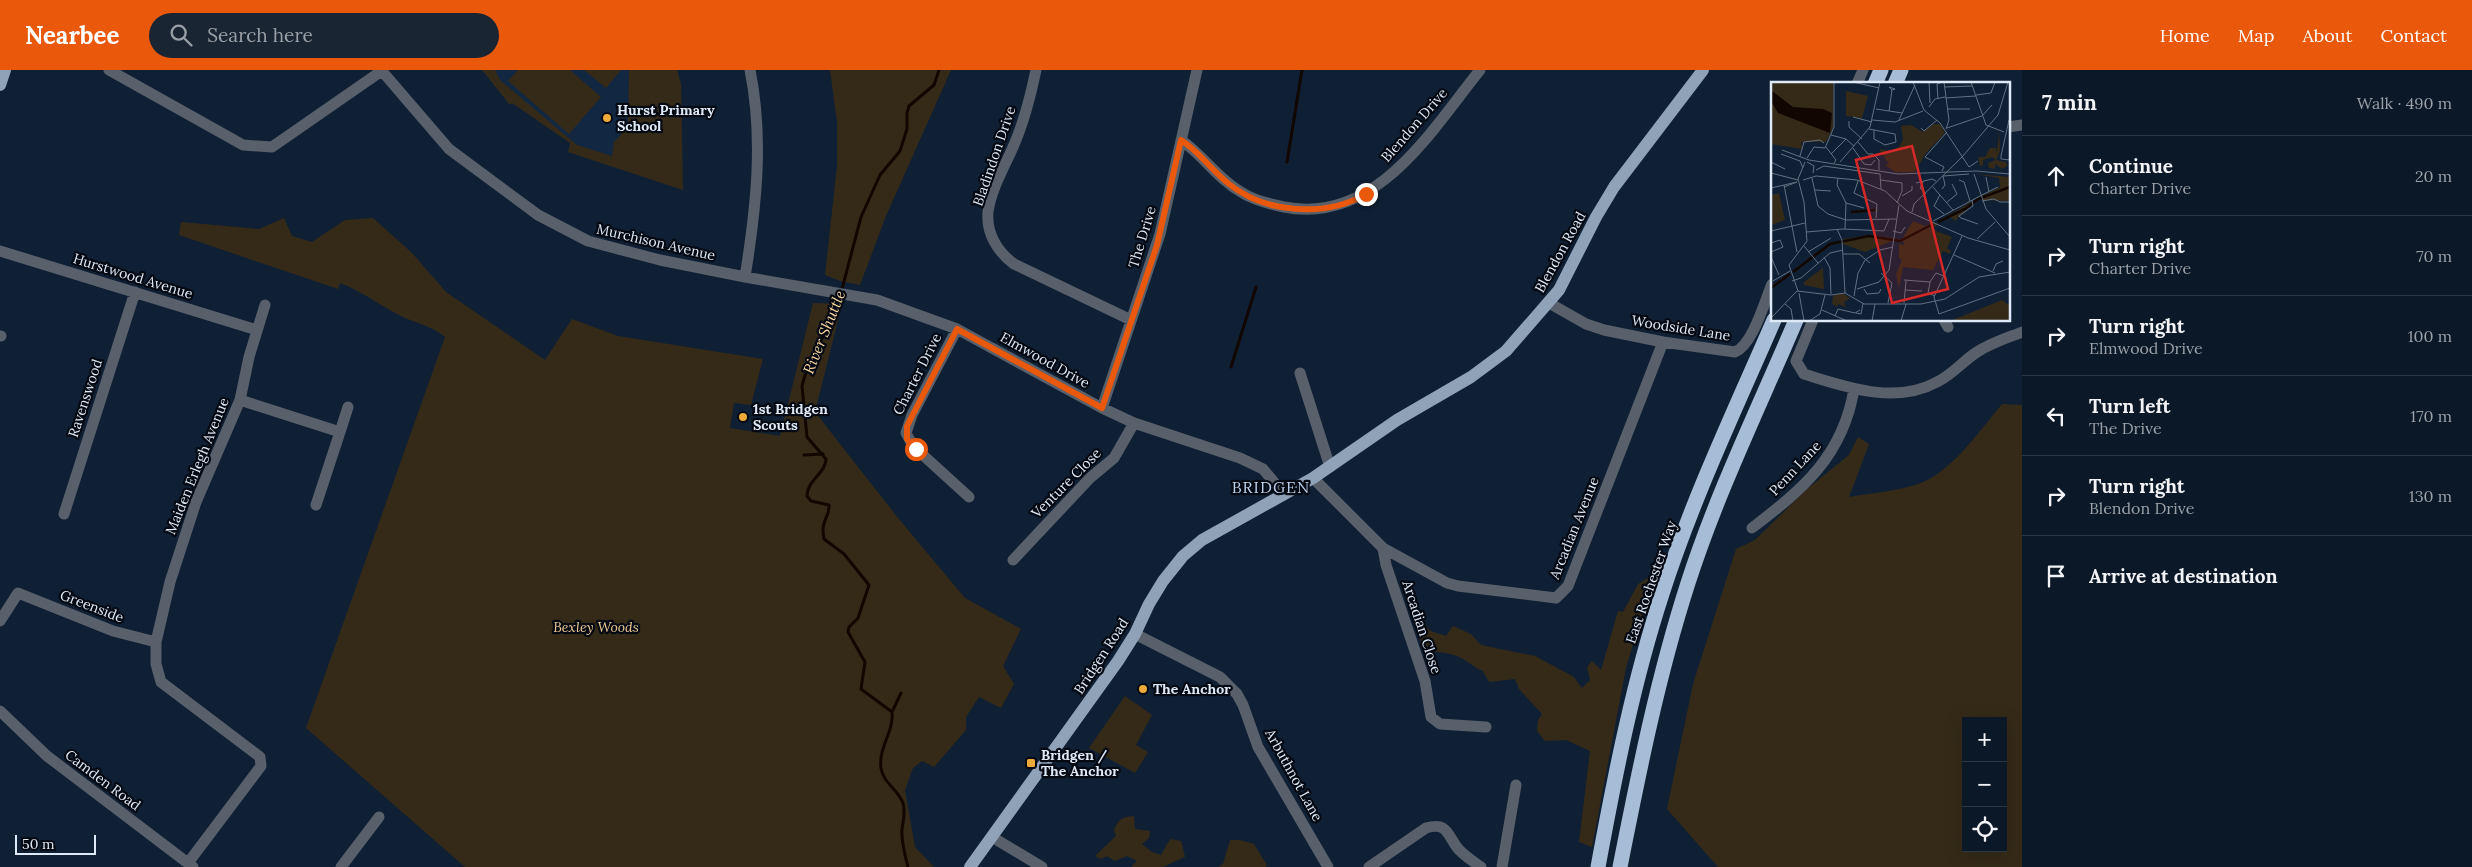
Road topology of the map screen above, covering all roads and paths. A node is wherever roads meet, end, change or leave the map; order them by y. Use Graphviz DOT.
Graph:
graph roads {
  1 [pos="5,70"];
  2 [pos="109,70"];
  3 [pos="381,70"];
  4 [pos="750,70"];
  5 [pos="1036,70"];
  6 [pos="1197,70"];
  7 [pos="1480,70"];
  8 [pos="1703,70"];
  9 [pos="1863,70"];
  10 [pos="1881,70"];
  11 [pos="1901,70"];
  12 [pos="1858,82"];
  13 [pos="1876,82"];
  14 [pos="1896,82"];
  15 [pos="0,85"];
  16 [pos="1181,140"];
  17 [pos="0,251"];
  18 [pos="745,277"];
  19 [pos="1771,286"];
  20 [pos="135,292"];
  21 [pos="837,292"];
  22 [pos="1549,303"];
  23 [pos="265,305"];
  24 [pos="1130,320"];
  25 [pos="1774,321"];
  26 [pos="1796,321"];
  27 [pos="1813,321"];
  28 [pos="957,329"];
  29 [pos="257,330"];
  30 [pos="2022,332"];
  31 [pos="1663,342"];
  32 [pos="1300,373"];
  33 [pos="1854,389"];
  34 [pos="240,400"];
  35 [pos="348,407"];
  36 [pos="1102,408"];
  37 [pos="1134,423"];
  38 [pos="340,432"];
  39 [pos="1330,467"];
  40 [pos="1313,478"];
  41 [pos="1284,494"];
  42 [pos="969,497"];
  43 [pos="316,505"];
  44 [pos="64,514"];
  45 [pos="1752,528"];
  46 [pos="1383,548"];
  47 [pos="1013,560"];
  48 [pos="0,621"];
  49 [pos="1135,634"];
  50 [pos="156,642"];
  51 [pos="0,711"];
  52 [pos="1486,727"];
  53 [pos="1516,785"];
  54 [pos="379,817"];
  55 [pos="992,837"];
  56 [pos="191,865"];
  57 [pos="341,867"];
  58 [pos="970,867"];
  59 [pos="1042,867"];
  60 [pos="1328,867"];
  61 [pos="1369,867"];
  62 [pos="1481,867"];
  63 [pos="1502,867"];
  64 [pos="1598,867"];
  65 [pos="1620,867"];
  1 -- 15 [label="main road"];
  2 -- 3 [label="street"];
  3 -- 18 [label="street, Murchison Avenue"];
  4 -- 18 [label="street"];
  5 -- 24 [label="street, Bladindon Drive"];
  6 -- 16 [label="street, The Drive"];
  7 -- 16 [label="street, Blendon Drive"];
  8 -- 22 [label="main road, Blendon Road"];
  9 -- 12 [label="street"];
  10 -- 13 [label="highway"];
  11 -- 14 [label="highway"];
  16 -- 24 [label="street, The Drive"];
  17 -- 20 [label="street, Hurstwood Avenue"];
  18 -- 21 [label="street, Murchison Avenue"];
  19 -- 31 [label="street, Woodside Lane"];
  20 -- 29 [label="street, Hurstwood Avenue"];
  20 -- 44 [label="street, Ravenswood"];
  21 -- 28 [label="street, Elmwood Drive"];
  22 -- 31 [label="street, Woodside Lane"];
  22 -- 39 [label="main road, Blendon Road"];
  23 -- 29 [label="street, Maiden Erlegh Avenue"];
  24 -- 36 [label="street, The Drive"];
  25 -- 64 [label="highway, East Rochester Way"];
  26 -- 65 [label="highway"];
  27 -- 33 [label="street"];
  28 -- 36 [label="street, Elmwood Drive"];
  28 -- 42 [label="street, Charter Drive"];
  29 -- 34 [label="street, Maiden Erlegh Avenue"];
  30 -- 33 [label="street"];
  31 -- 46 [label="street, Arcadian Avenue"];
  32 -- 39 [label="street"];
  33 -- 45 [label="street, Penn Lane"];
  34 -- 38 [label="street"];
  34 -- 50 [label="street, Maiden Erlegh Avenue"];
  35 -- 38 [label="street"];
  36 -- 37 [label="street, Elmwood Drive"];
  37 -- 41 [label="street, Elmwood Drive"];
  37 -- 47 [label="street, Venture Close"];
  38 -- 43 [label="street"];
  39 -- 40 [label="main road, Blendon Road"];
  40 -- 41 [label="main road, Blendon Road"];
  40 -- 46 [label="street, Arcadian Avenue"];
  41 -- 49 [label="main road, Bridgen Road"];
  46 -- 52 [label="street, Arcadian Close"];
  48 -- 50 [label="street, Greenside"];
  49 -- 55 [label="main road, Bridgen Road"];
  49 -- 60 [label="street, Arbuthnot Lane"];
  50 -- 56 [label="street, Maiden Erlegh Avenue"];
  51 -- 56 [label="street, Camden Road"];
  53 -- 63 [label="street"];
  54 -- 57 [label="street"];
  55 -- 58 [label="main road, Bridgen Road"];
  55 -- 59 [label="street"];
  61 -- 62 [label="street"];
}
